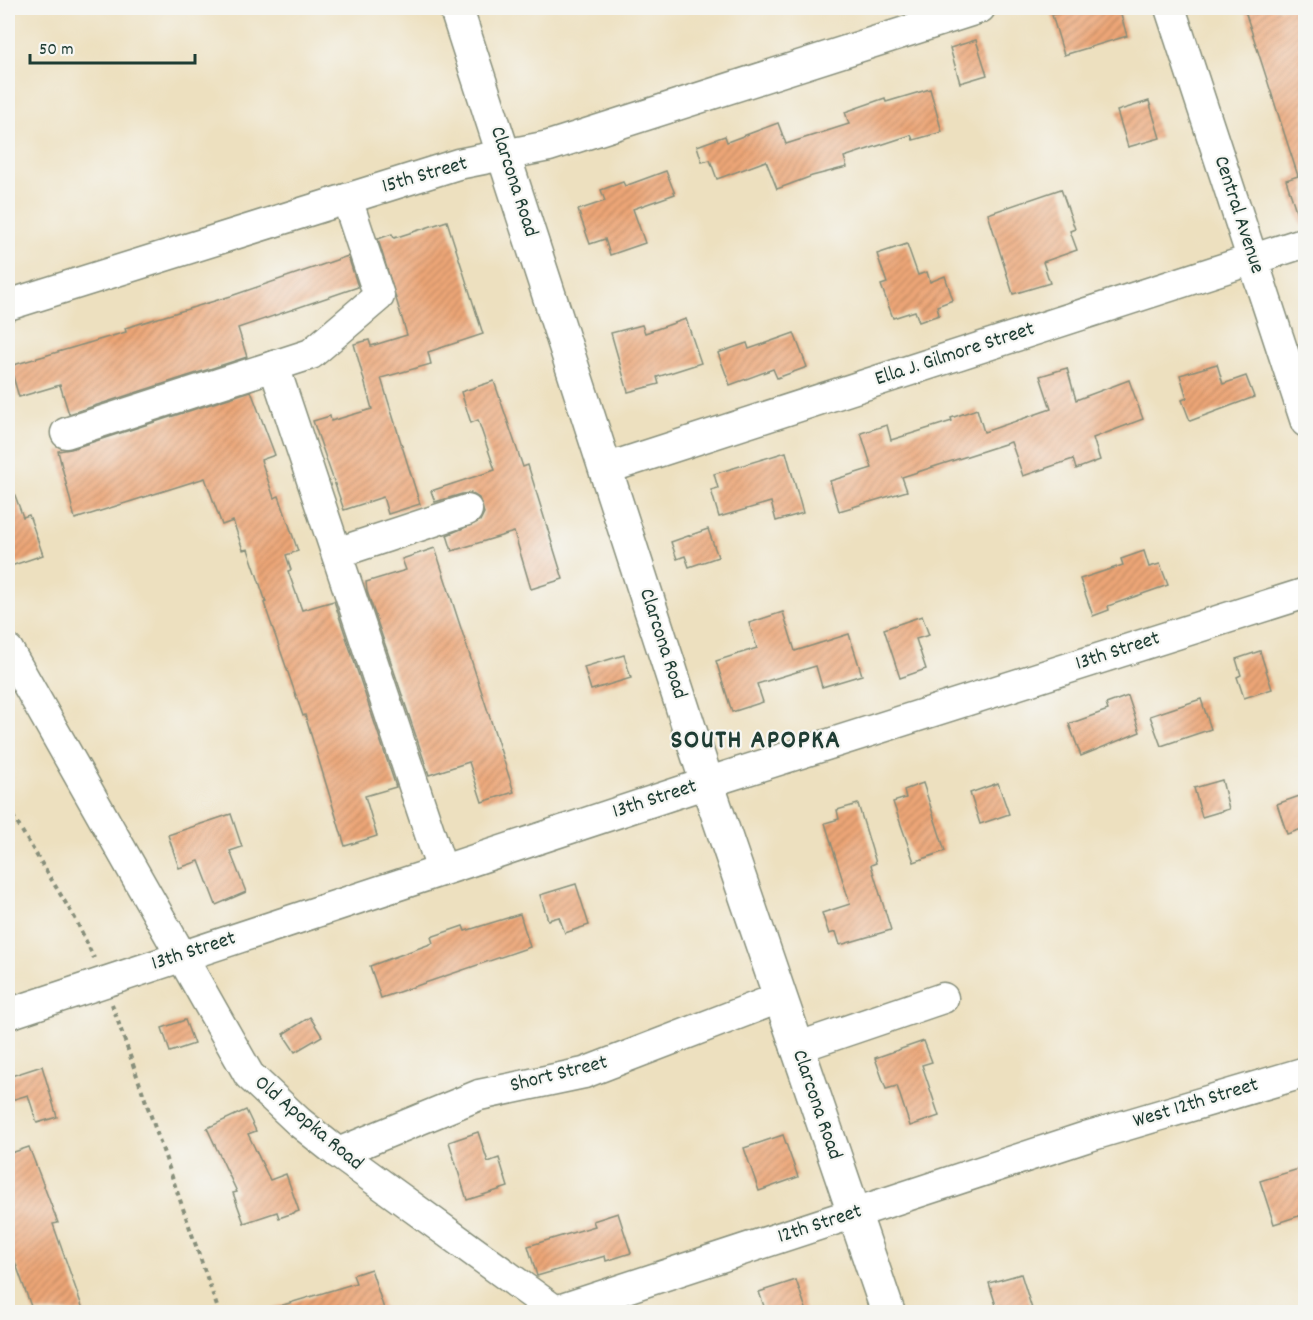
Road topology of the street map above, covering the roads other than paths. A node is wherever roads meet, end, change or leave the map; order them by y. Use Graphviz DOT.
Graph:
graph roads {
  1 [pos="456,8"];
  2 [pos="980,8"];
  3 [pos="1170,8"];
  4 [pos="504,155"];
  5 [pos="347,199"];
  6 [pos="1305,242"];
  7 [pos="1252,259"];
  8 [pos="8,305"];
  9 [pos="274,366"];
  10 [pos="1305,423"];
  11 [pos="66,433"];
  12 [pos="605,469"];
  13 [pos="467,510"];
  14 [pos="337,553"];
  15 [pos="1305,593"];
  16 [pos="8,650"];
  17 [pos="707,783"];
  18 [pos="441,870"];
  19 [pos="182,956"];
  20 [pos="779,998"];
  21 [pos="943,998"];
  22 [pos="8,1014"];
  23 [pos="796,1048"];
  24 [pos="1305,1072"];
  25 [pos="1086,1137"];
  26 [pos="339,1153"];
  27 [pos="854,1214"];
  28 [pos="555,1312"];
  29 [pos="888,1312"];
  1 -- 4 [label="main road, Clarcona Road"];
  2 -- 4 [label="street, 15th Street"];
  3 -- 7 [label="street, Central Avenue"];
  4 -- 5 [label="street, 15th Street"];
  4 -- 12 [label="main road, Clarcona Road"];
  5 -- 8 [label="street, 15th Street"];
  5 -- 9 [label="street"];
  6 -- 7 [label="street, Ella J. Gilmore Street"];
  7 -- 10 [label="street, Central Avenue"];
  7 -- 12 [label="street, Ella J. Gilmore Street"];
  9 -- 11 [label="street"];
  9 -- 14 [label="street"];
  12 -- 17 [label="main road, Clarcona Road"];
  13 -- 14 [label="street"];
  14 -- 18 [label="street"];
  15 -- 17 [label="street, 13th Street"];
  16 -- 19 [label="street, Old Apopka Road"];
  17 -- 18 [label="street, 13th Street"];
  17 -- 20 [label="main road, Clarcona Road"];
  18 -- 19 [label="street, 13th Street"];
  19 -- 22 [label="street, 13th Street"];
  19 -- 26 [label="street, Old Apopka Road"];
  20 -- 23 [label="main road, Clarcona Road"];
  20 -- 26 [label="street, Short Street"];
  21 -- 23 [label="street"];
  23 -- 27 [label="main road, Clarcona Road"];
  24 -- 25 [label="street, West 12th Street"];
  25 -- 27 [label="street, 12th Street"];
  26 -- 28 [label="street, Old Apopka Road"];
  27 -- 28 [label="street, 12th Street"];
  27 -- 29 [label="main road, Clarcona Road"];
}
